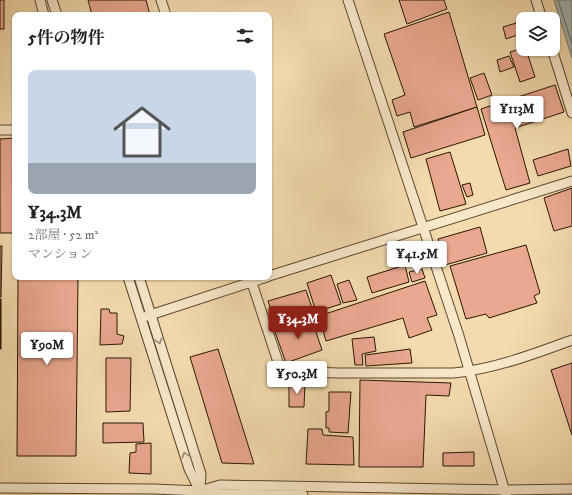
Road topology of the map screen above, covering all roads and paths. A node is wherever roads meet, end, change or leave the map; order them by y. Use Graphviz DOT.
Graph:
graph roads {
  1 [pos="40,0"];
  2 [pos="52,0"];
  3 [pos="161,0"];
  4 [pos="348,0"];
  5 [pos="536,0"];
  6 [pos="43,12"];
  7 [pos="56,12"];
  8 [pos="165,12"];
  9 [pos="540,12"];
  10 [pos="554,56"];
  11 [pos="572,113"];
  12 [pos="0,130"];
  13 [pos="12,130"];
  14 [pos="572,181"];
  15 [pos="422,227"];
  16 [pos="272,276"];
  17 [pos="129,280"];
  18 [pos="140,280"];
  19 [pos="250,280"];
  20 [pos="151,314"];
  21 [pos="141,318"];
  22 [pos="572,340"];
  23 [pos="470,372"];
  24 [pos="0,488"];
  25 [pos="572,489"];
  26 [pos="506,492"];
  27 [pos="201,493"];
  28 [pos="303,495"];
  1 -- 6 [label="street"];
  2 -- 7 [label="street"];
  3 -- 8 [label="street"];
  4 -- 15 [label="street"];
  5 -- 9 [label="street"];
  10 -- 11 [label="street"];
  12 -- 13 [label="street"];
  14 -- 15 [label="street"];
  15 -- 16 [label="street"];
  15 -- 23 [label="street"];
  17 -- 21 [label="street"];
  18 -- 20 [label="street"];
  19 -- 20 [label="street"];
  19 -- 23 [label="street"];
  20 -- 21 [label="street"];
  20 -- 27 [label="street, one-way"];
  27 -- 21 [label="street, one-way"];
  22 -- 23 [label="street"];
  23 -- 26 [label="street"];
  24 -- 27 [label="street"];
  25 -- 26 [label="street"];
  26 -- 27 [label="street"];
  27 -- 28 [label="street"];
}
